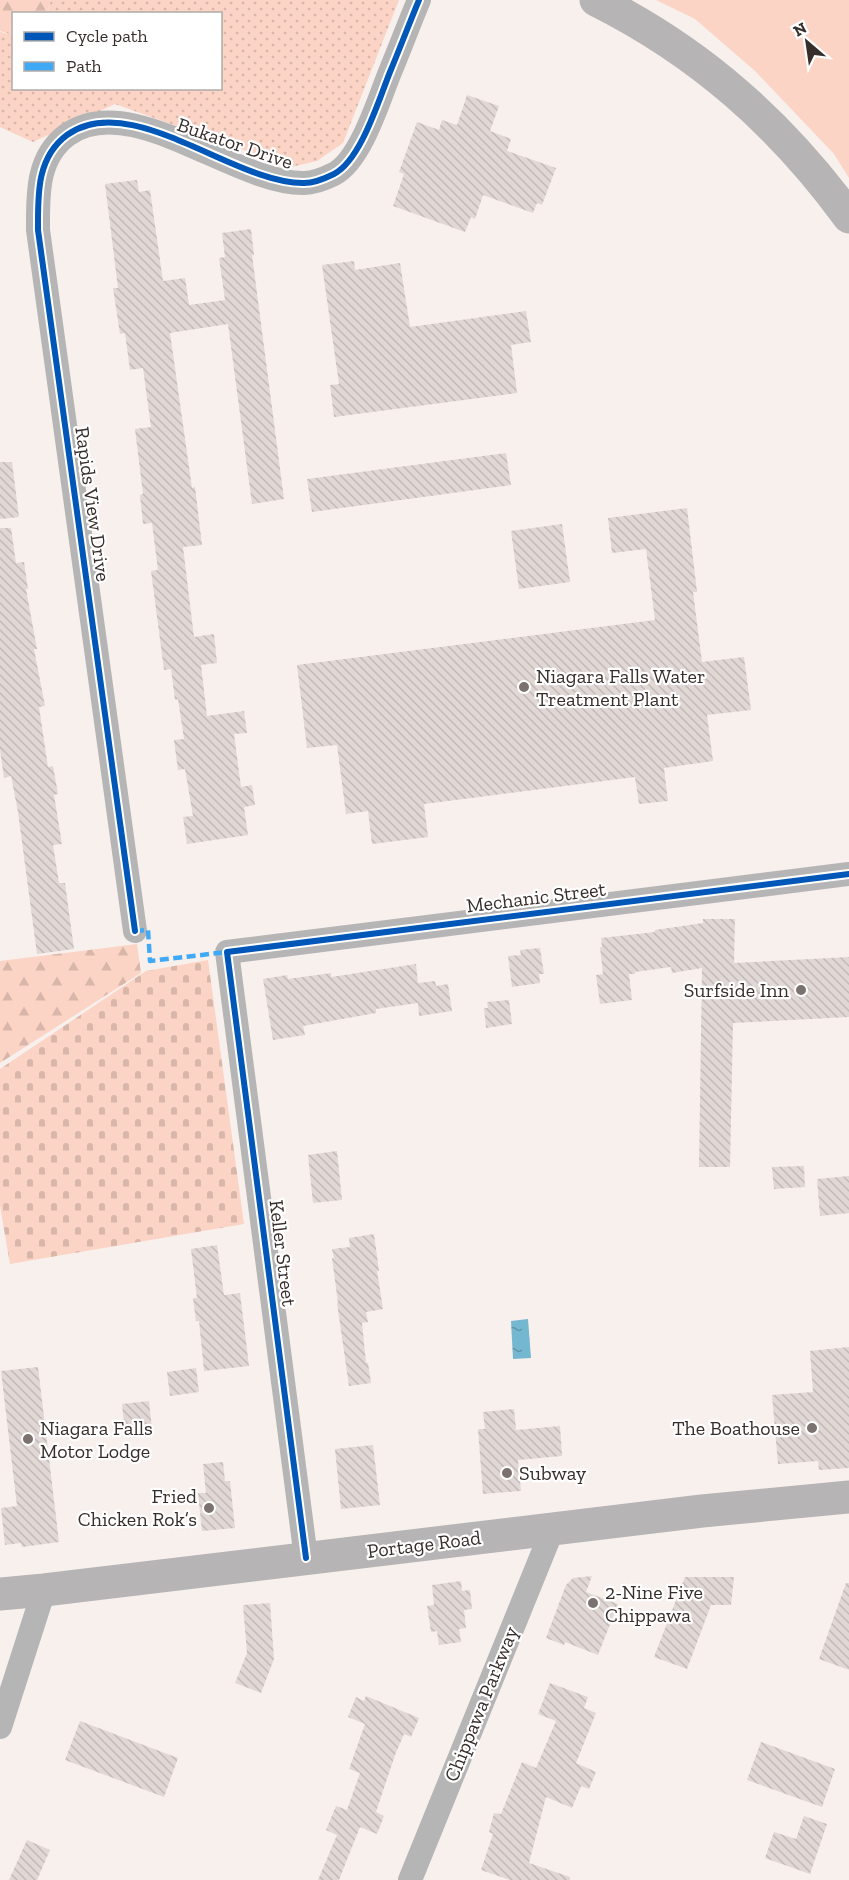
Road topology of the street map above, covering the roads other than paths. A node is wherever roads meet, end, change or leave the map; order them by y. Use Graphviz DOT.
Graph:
graph roads {
  1 [pos="419,0"];
  2 [pos="596,0"];
  3 [pos="110,121"];
  4 [pos="849,217"];
  5 [pos="849,874"];
  6 [pos="135,931"];
  7 [pos="227,952"];
  8 [pos="849,1497"];
  9 [pos="553,1528"];
  10 [pos="306,1558"];
  11 [pos="44,1590"];
  12 [pos="0,1594"];
  13 [pos="0,1727"];
  14 [pos="410,1880"];
  1 -- 3 [label="street, Bukator Drive"];
  2 -- 4 [label="main road"];
  3 -- 6 [label="street, Rapids View Drive"];
  5 -- 7 [label="street, Mechanic Street"];
  7 -- 10 [label="street, Keller Street"];
  8 -- 9 [label="main road, Portage Road"];
  9 -- 10 [label="main road, Portage Road"];
  9 -- 14 [label="street, Chippawa Parkway"];
  10 -- 11 [label="main road, Portage Road"];
  11 -- 12 [label="main road, Portage Road"];
  11 -- 13 [label="street"];
}
